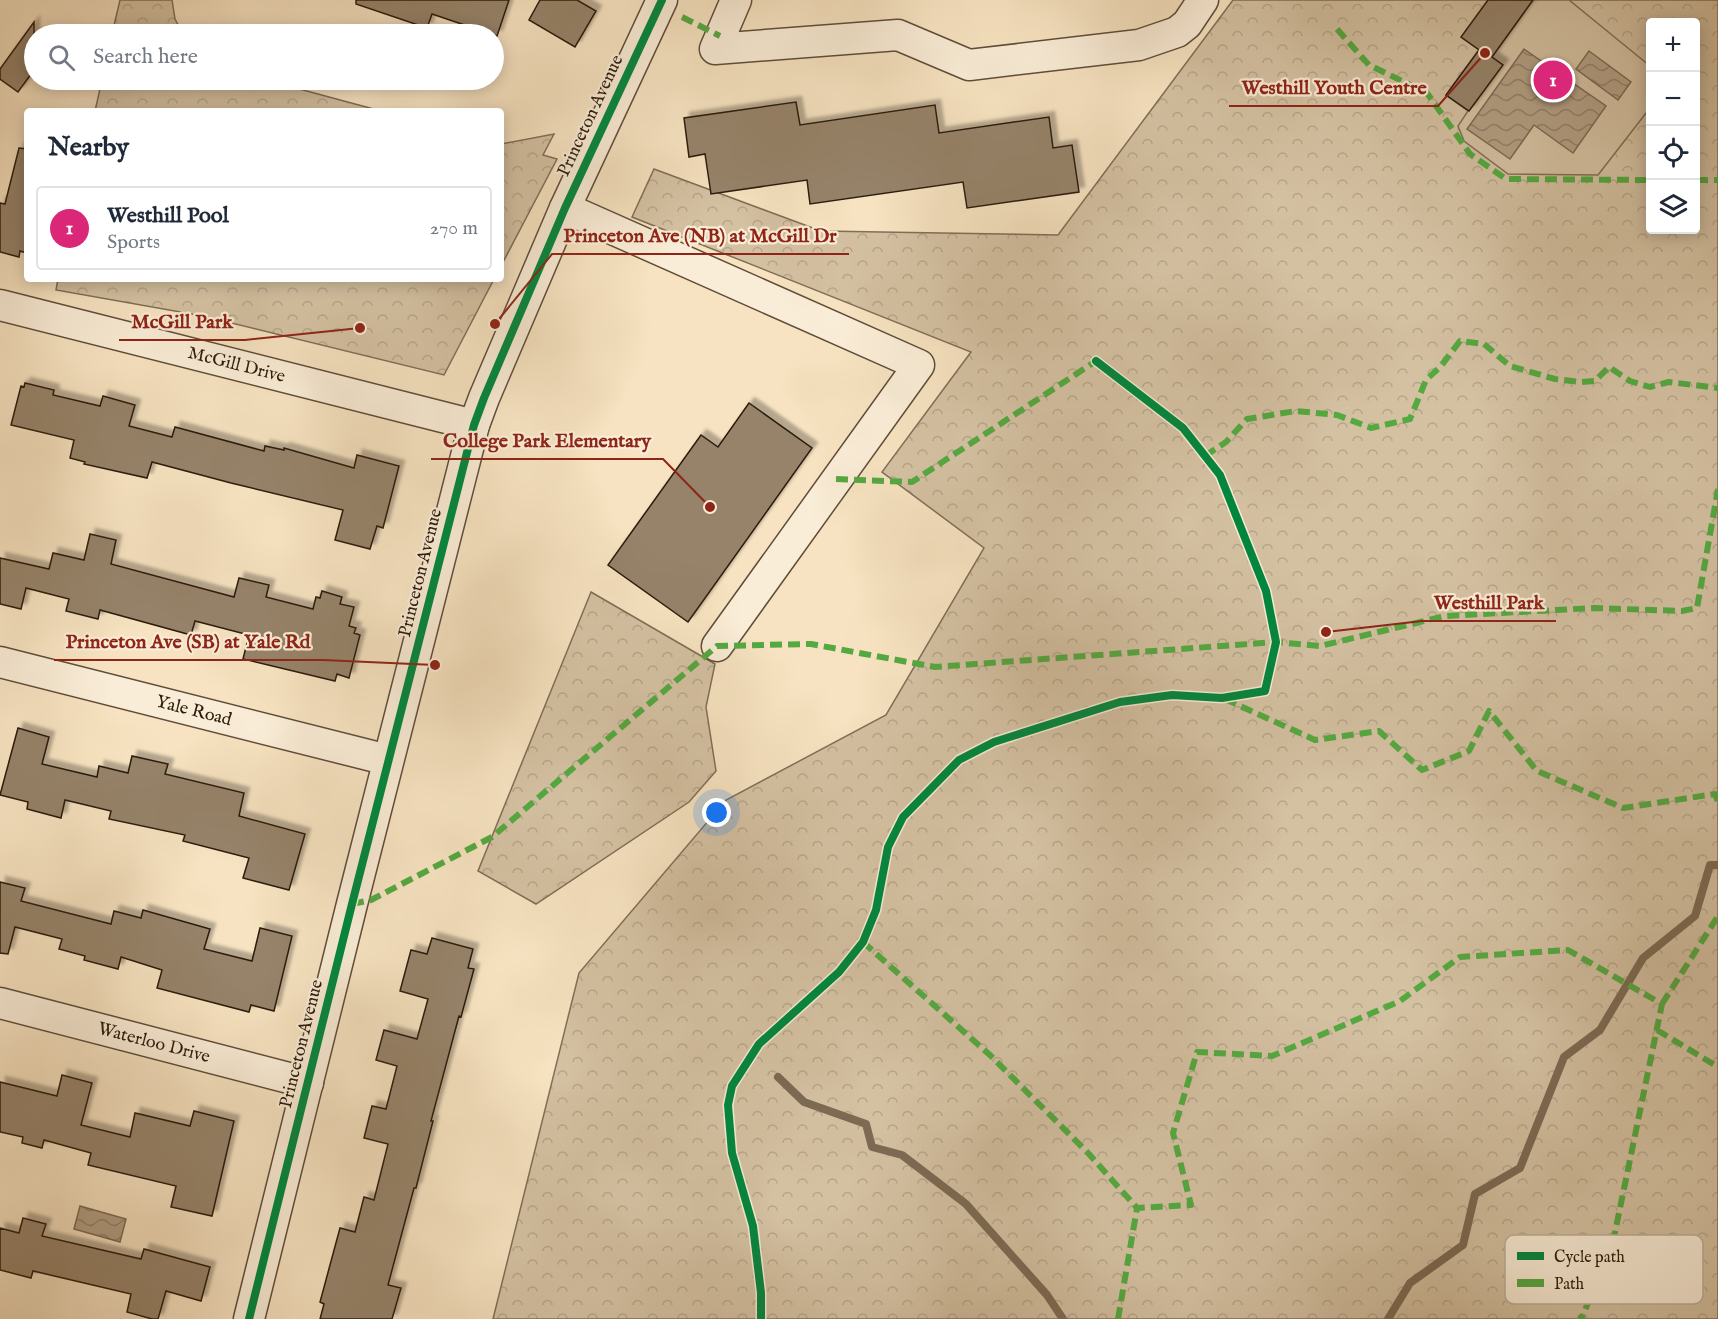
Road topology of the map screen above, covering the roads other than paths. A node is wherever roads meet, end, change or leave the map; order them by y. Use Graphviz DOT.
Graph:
graph roads {
  1 [pos="662,0"];
  2 [pos="736,0"];
  3 [pos="1203,0"];
  4 [pos="565,208"];
  5 [pos="0,305"];
  6 [pos="474,425"];
  7 [pos="717,646"];
  8 [pos="0,662"];
  9 [pos="388,760"];
  10 [pos="0,1003"];
  11 [pos="308,1083"];
  12 [pos="249,1319"];
  1 -- 4 [label="street, Princeton Avenue"];
  2 -- 3 [label="street"];
  4 -- 6 [label="street, Princeton Avenue"];
  4 -- 7 [label="street"];
  5 -- 6 [label="street, McGill Drive"];
  6 -- 9 [label="street, Princeton Avenue"];
  8 -- 9 [label="street, Yale Road"];
  9 -- 11 [label="street, Princeton Avenue"];
  10 -- 11 [label="street, Waterloo Drive"];
  11 -- 12 [label="street, Princeton Avenue"];
}
